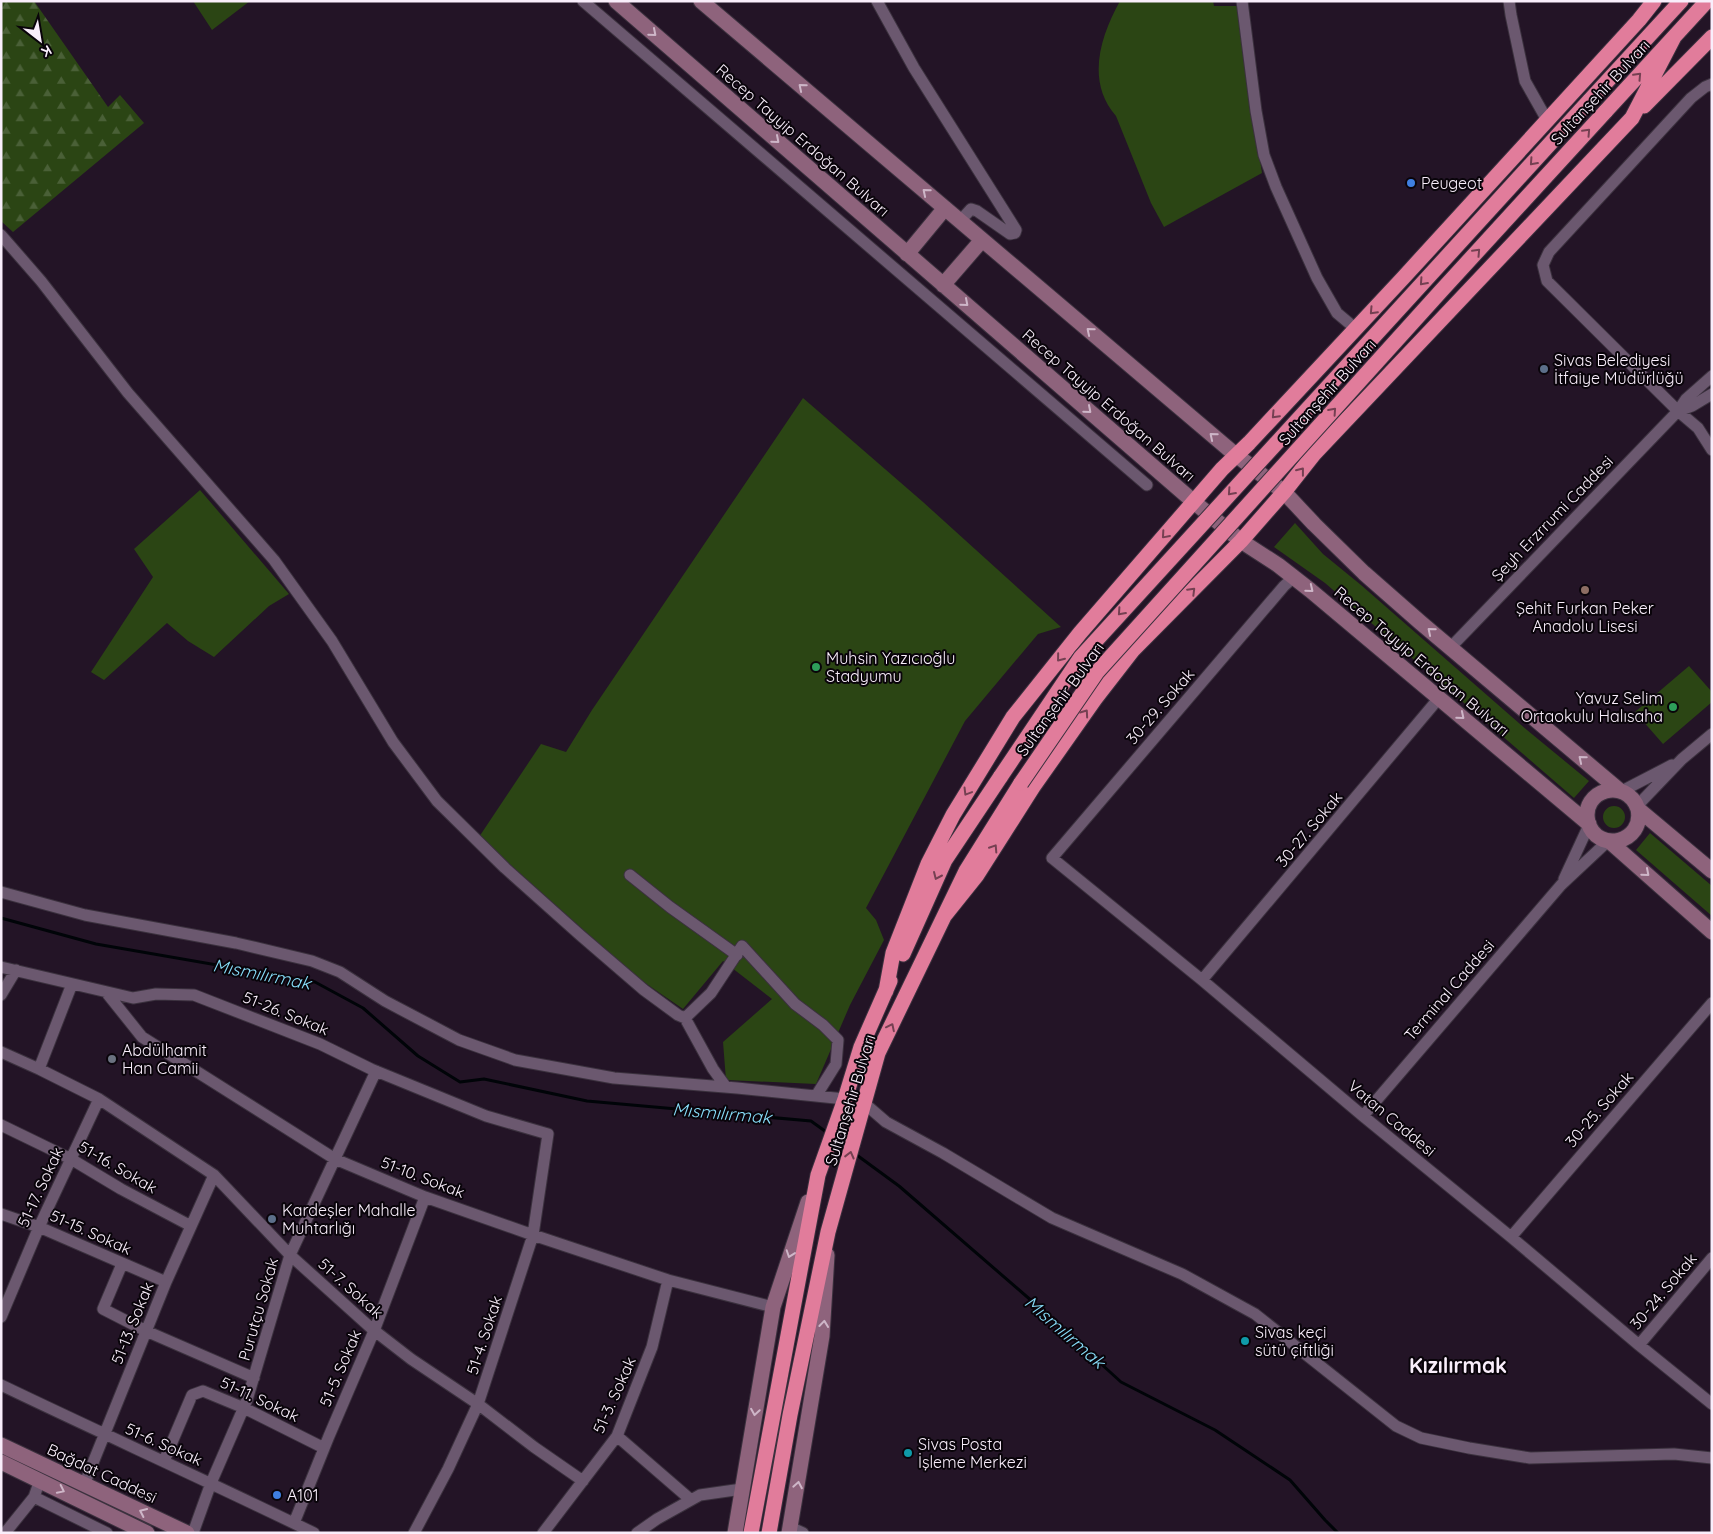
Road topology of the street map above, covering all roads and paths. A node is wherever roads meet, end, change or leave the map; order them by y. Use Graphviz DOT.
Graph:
graph roads {
  1 [pos="583,1"];
  2 [pos="616,1"];
  3 [pos="701,1"];
  4 [pos="877,1"];
  5 [pos="1242,1"];
  6 [pos="1509,1"];
  7 [pos="1654,1"];
  8 [pos="1659,1"];
  9 [pos="1681,1"];
  10 [pos="1707,1"];
  11 [pos="1639,20"];
  12 [pos="1674,37"];
  13 [pos="1712,38"];
  14 [pos="1712,84"];
  15 [pos="1632,118"];
  16 [pos="1547,120"];
  17 [pos="945,208"];
  18 [pos="960,221"];
  19 [pos="1,235"];
  20 [pos="982,240"];
  21 [pos="907,254"];
  22 [pos="924,268"];
  23 [pos="910,281"];
  24 [pos="943,285"];
  25 [pos="1356,328"];
  26 [pos="1712,376"];
  27 [pos="1712,394"];
  28 [pos="1678,410"];
  29 [pos="1712,450"];
  30 [pos="1237,454"];
  31 [pos="1147,486"];
  32 [pos="1284,492"];
  33 [pos="1194,502"];
  34 [pos="1241,541"];
  35 [pos="1294,577"];
  36 [pos="1450,648"];
  37 [pos="1439,698"];
  38 [pos="1712,734"];
  39 [pos="1682,759"];
  40 [pos="1620,791"];
  41 [pos="1638,807"];
  42 [pos="1589,825"];
  43 [pos="1609,841"];
  44 [pos="1052,858"];
  45 [pos="1712,871"];
  46 [pos="630,875"];
  47 [pos="1561,885"];
  48 [pos="1,892"];
  49 [pos="945,915"];
  50 [pos="1712,932"];
  51 [pos="737,954"];
  52 [pos="1,966"];
  53 [pos="16,970"];
  54 [pos="1202,980"];
  55 [pos="72,984"];
  56 [pos="886,990"];
  57 [pos="106,992"];
  58 [pos="1,995"];
  59 [pos="1712,1003"];
  60 [pos="685,1018"];
  61 [pos="1,1052"];
  62 [pos="39,1069"];
  63 [pos="376,1071"];
  64 [pos="726,1087"];
  65 [pos="816,1096"];
  66 [pos="99,1099"];
  67 [pos="845,1099"];
  68 [pos="864,1103"];
  69 [pos="1363,1116"];
  70 [pos="2,1128"];
  71 [pos="548,1134"];
  72 [pos="71,1159"];
  73 [pos="335,1159"];
  74 [pos="214,1175"];
  75 [pos="818,1175"];
  76 [pos="425,1197"];
  77 [pos="1,1214"];
  78 [pos="191,1226"];
  79 [pos="39,1227"];
  80 [pos="828,1232"];
  81 [pos="533,1236"];
  82 [pos="1511,1237"];
  83 [pos="290,1255"];
  84 [pos="1712,1258"];
  85 [pos="122,1264"];
  86 [pos="668,1280"];
  87 [pos="166,1282"];
  88 [pos="774,1307"];
  89 [pos="1,1317"];
  90 [pos="374,1331"];
  91 [pos="146,1332"];
  92 [pos="1639,1345"];
  93 [pos="254,1378"];
  94 [pos="1,1386"];
  95 [pos="478,1404"];
  96 [pos="1712,1404"];
  97 [pos="244,1408"];
  98 [pos="105,1435"];
  99 [pos="617,1436"];
  100 [pos="1,1445"];
  101 [pos="324,1448"];
  102 [pos="1712,1458"];
  103 [pos="164,1461"];
  104 [pos="1,1462"];
  105 [pos="40,1480"];
  106 [pos="583,1481"];
  107 [pos="211,1483"];
  108 [pos="84,1484"];
  109 [pos="742,1489"];
  110 [pos="34,1497"];
  111 [pos="691,1500"];
  112 [pos="294,1523"];
  113 [pos="734,1531"];
  114 [pos="794,1531"];
  115 [pos="5,1533"];
  116 [pos="107,1533"];
  117 [pos="147,1533"];
  118 [pos="187,1533"];
  119 [pos="194,1533"];
  120 [pos="314,1533"];
  121 [pos="414,1533"];
  122 [pos="542,1533"];
  123 [pos="638,1533"];
  124 [pos="751,1533"];
  125 [pos="768,1533"];
  1 -- 23 [label="street"];
  2 -- 21 [label="street, Recep Tayyip Erdoğan Bulvarı, one-way"];
  17 -- 3 [label="street, Recep Tayyip Erdoğan Bulvarı, one-way"];
  4 -- 18 [label="street"];
  5 -- 25 [label="street"];
  6 -- 16 [label="street"];
  7 -- 11 [label="highway"];
  8 -- 11 [label="highway"];
  9 -- 56 [label="highway, Sultanşehir Bulvarı, one-way, bridge"];
  10 -- 12 [label="highway, Sultanşehir Bulvarı"];
  11 -- 16 [label="highway"];
  12 -- 15 [label="highway"];
  49 -- 12 [label="highway, Sultanşehir Bulvarı, one-way, bridge"];
  13 -- 15 [label="highway"];
  14 -- 28 [label="street"];
  32 -- 15 [label="highway, one-way"];
  16 -- 25 [label="highway, one-way"];
  17 -- 18 [label="street, Recep Tayyip Erdoğan Bulvarı"];
  17 -- 21 [label="street"];
  18 -- 20 [label="street, Recep Tayyip Erdoğan Bulvarı"];
  19 -- 60 [label="street"];
  20 -- 24 [label="street"];
  30 -- 20 [label="street, Recep Tayyip Erdoğan Bulvarı, one-way"];
  21 -- 22 [label="street, Recep Tayyip Erdoğan Bulvarı"];
  22 -- 23 [label="street"];
  22 -- 24 [label="street, Recep Tayyip Erdoğan Bulvarı"];
  23 -- 31 [label="street"];
  24 -- 33 [label="street, Recep Tayyip Erdoğan Bulvarı, one-way"];
  25 -- 30 [label="highway, one-way"];
  26 -- 28 [label="street, Şeyh Erzrrumi Caddesi"];
  27 -- 28 [label="street, Şeyh Erzrrumi Caddesi"];
  28 -- 29 [label="street"];
  28 -- 36 [label="street, Şeyh Erzrrumi Caddesi"];
  30 -- 32 [label="street, Recep Tayyip Erdoğan Bulvarı"];
  30 -- 33 [label="highway"];
  32 -- 34 [label="highway"];
  36 -- 32 [label="street, Recep Tayyip Erdoğan Bulvarı, one-way"];
  33 -- 34 [label="street, Recep Tayyip Erdoğan Bulvarı"];
  33 -- 56 [label="highway, one-way"];
  34 -- 35 [label="street, Recep Tayyip Erdoğan Bulvarı"];
  49 -- 34 [label="highway, one-way"];
  35 -- 37 [label="street, Recep Tayyip Erdoğan Bulvarı, one-way"];
  35 -- 44 [label="street, 30-29. Sokak"];
  40 -- 36 [label="street, Recep Tayyip Erdoğan Bulvarı, one-way"];
  37 -- 42 [label="street, Recep Tayyip Erdoğan Bulvarı, one-way"];
  37 -- 54 [label="street, 30-27. Sokak"];
  38 -- 39 [label="street"];
  39 -- 40 [label="street"];
  39 -- 41 [label="street"];
  40 -- 41 [label="street"];
  40 -- 42 [label="street"];
  41 -- 43 [label="street"];
  41 -- 45 [label="street"];
  42 -- 43 [label="street"];
  42 -- 47 [label="street, Terminal Caddesi"];
  43 -- 47 [label="street, Terminal Caddesi"];
  43 -- 50 [label="street, one-way"];
  44 -- 54 [label="street, Vatan Caddesi"];
  46 -- 51 [label="street"];
  47 -- 69 [label="street, Terminal Caddesi"];
  48 -- 64 [label="street"];
  68 -- 49 [label="highway, Sultanşehir Bulvarı, one-way"];
  51 -- 60 [label="street"];
  51 -- 65 [label="street"];
  52 -- 53 [label="street, 51-26. Sokak"];
  53 -- 55 [label="street, 51-26. Sokak"];
  53 -- 58 [label="street"];
  54 -- 69 [label="street, Vatan Caddesi"];
  55 -- 57 [label="street, 51-26. Sokak"];
  55 -- 62 [label="street"];
  56 -- 67 [label="highway, Sultanşehir Bulvarı"];
  57 -- 63 [label="street, 51-26. Sokak"];
  57 -- 73 [label="street, 51-10. Sokak"];
  59 -- 82 [label="street, 30-25. Sokak"];
  60 -- 64 [label="street"];
  61 -- 62 [label="street, 51-7. Sokak"];
  62 -- 66 [label="street, 51-7. Sokak"];
  63 -- 71 [label="street, 51-26. Sokak"];
  63 -- 73 [label="street, Purutçu Sokak"];
  64 -- 65 [label="street"];
  65 -- 67 [label="street"];
  66 -- 72 [label="street, 51-17. Sokak"];
  66 -- 74 [label="street, 51-7. Sokak"];
  67 -- 75 [label="highway, Sultanşehir Bulvarı"];
  80 -- 68 [label="highway, Sultanşehir Bulvarı, one-way"];
  68 -- 102 [label="street"];
  69 -- 82 [label="street, Vatan Caddesi"];
  70 -- 72 [label="street, 51-16. Sokak"];
  71 -- 81 [label="street, 51-4. Sokak"];
  72 -- 78 [label="street, 51-16. Sokak"];
  72 -- 79 [label="street, 51-17. Sokak"];
  73 -- 76 [label="street, 51-10. Sokak"];
  73 -- 83 [label="street, Purutçu Sokak"];
  74 -- 78 [label="street, 51-13. Sokak"];
  74 -- 83 [label="street, 51-7. Sokak"];
  75 -- 88 [label="street, one-way"];
  75 -- 124 [label="highway, Sultanşehir Bulvarı"];
  76 -- 81 [label="street, 51-10. Sokak"];
  76 -- 90 [label="street, 51-5. Sokak"];
  77 -- 79 [label="street, 51-15. Sokak"];
  78 -- 87 [label="street, 51-13. Sokak"];
  79 -- 85 [label="street, 51-15. Sokak"];
  79 -- 89 [label="street, 51-17. Sokak"];
  114 -- 80 [label="street, one-way"];
  80 -- 125 [label="highway, Sultanşehir Bulvarı"];
  81 -- 86 [label="street, 51-10. Sokak"];
  81 -- 95 [label="street, 51-4. Sokak"];
  82 -- 92 [label="street, Vatan Caddesi"];
  83 -- 90 [label="street, 51-7. Sokak"];
  83 -- 93 [label="street, Purutçu Sokak"];
  84 -- 92 [label="street, 30-24. Sokak"];
  85 -- 87 [label="street, 51-15. Sokak"];
  85 -- 91 [label="street"];
  86 -- 88 [label="street, 51-10. Sokak"];
  86 -- 99 [label="street, 51-3. Sokak"];
  87 -- 91 [label="street, 51-13. Sokak"];
  88 -- 109 [label="street, one-way"];
  90 -- 95 [label="street, 51-7. Sokak"];
  90 -- 101 [label="street, 51-5. Sokak"];
  91 -- 93 [label="street"];
  91 -- 98 [label="street, 51-13. Sokak"];
  92 -- 96 [label="street, Vatan Caddesi"];
  93 -- 97 [label="street, Purutçu Sokak"];
  94 -- 98 [label="street, 51-6. Sokak"];
  95 -- 106 [label="street, 51-7. Sokak"];
  95 -- 121 [label="street, 51-4. Sokak"];
  97 -- 101 [label="street, 51-11. Sokak"];
  97 -- 103 [label="street, 51-11. Sokak"];
  97 -- 107 [label="street, Purutçu Sokak"];
  98 -- 103 [label="street, 51-6. Sokak"];
  98 -- 108 [label="street, 51-13. Sokak"];
  99 -- 106 [label="street, 51-3. Sokak"];
  99 -- 111 [label="street"];
  100 -- 108 [label="street, Bağdat Caddesi"];
  101 -- 112 [label="street, 51-5. Sokak"];
  103 -- 107 [label="street, 51-6. Sokak"];
  104 -- 105 [label="street, Bağdat Caddesi"];
  105 -- 110 [label="street"];
  105 -- 117 [label="street, Bağdat Caddesi, one-way"];
  106 -- 122 [label="street, 51-3. Sokak"];
  107 -- 112 [label="street, 51-6. Sokak"];
  107 -- 119 [label="street, Purutçu Sokak"];
  118 -- 108 [label="street, Bağdat Caddesi, one-way"];
  109 -- 111 [label="street"];
  109 -- 113 [label="street"];
  110 -- 115 [label="street"];
  110 -- 116 [label="street"];
  111 -- 123 [label="street"];
  112 -- 120 [label="street, 51-6. Sokak"];
}
